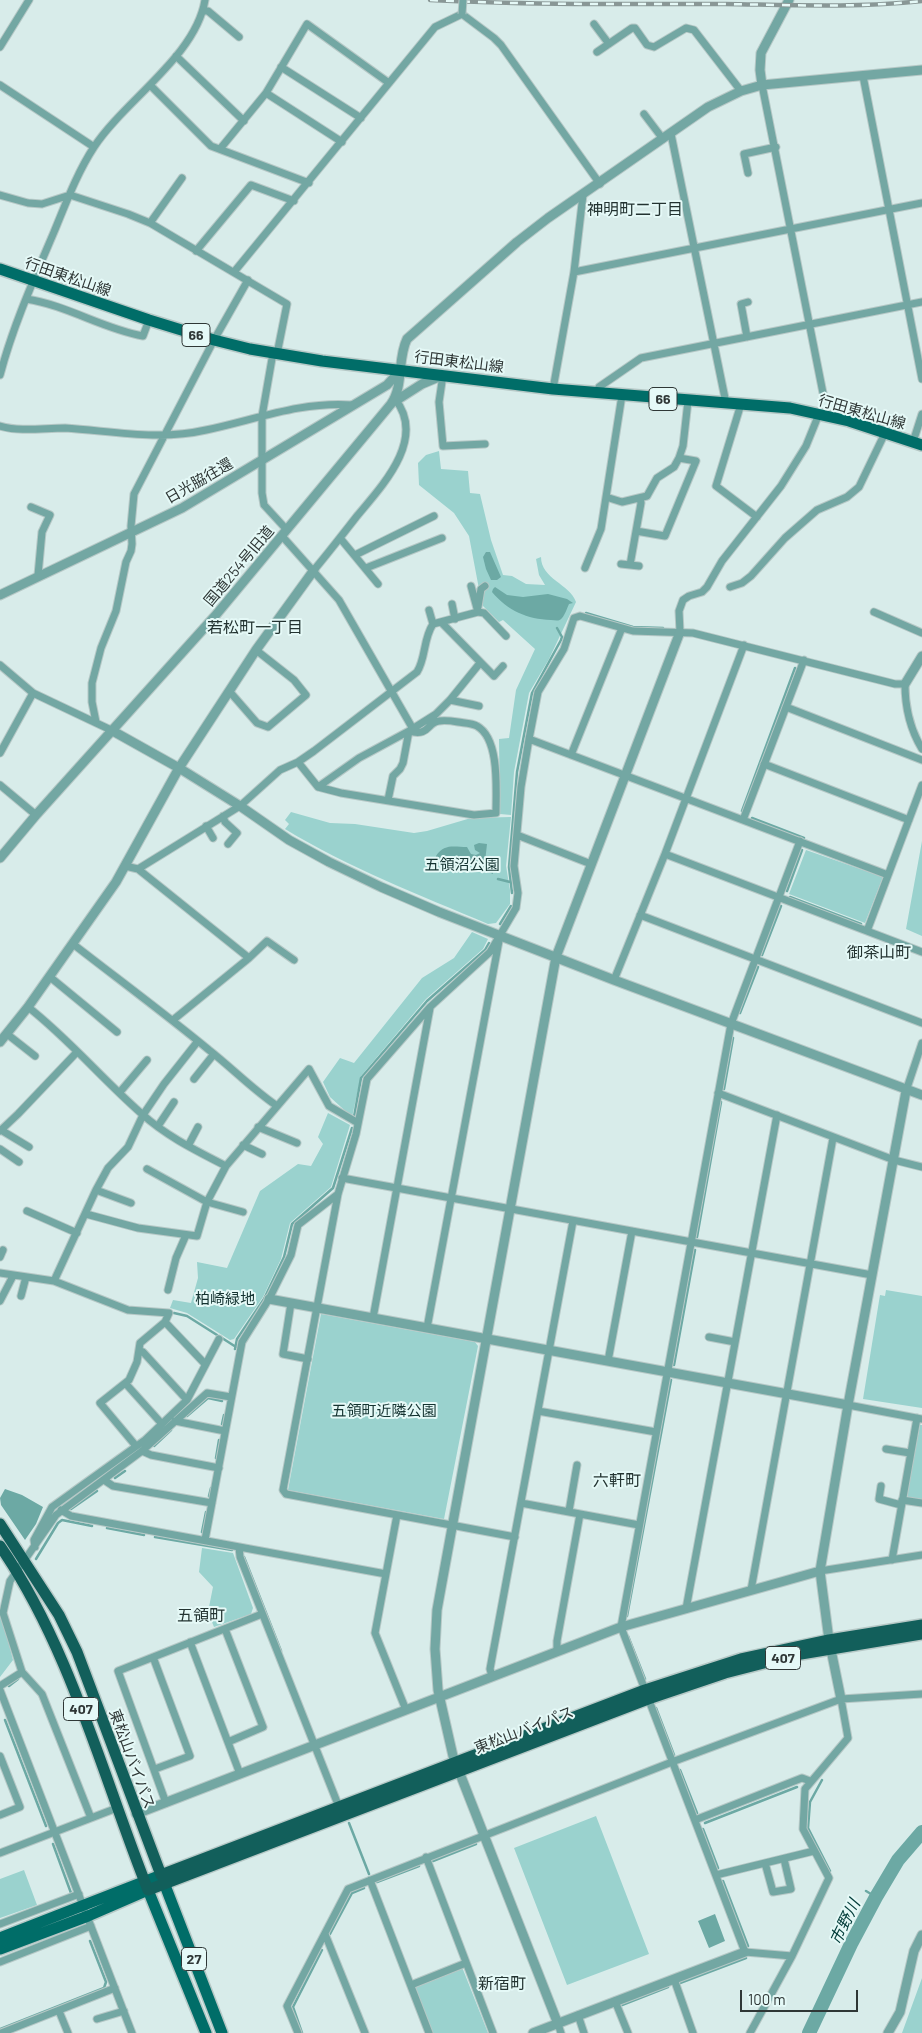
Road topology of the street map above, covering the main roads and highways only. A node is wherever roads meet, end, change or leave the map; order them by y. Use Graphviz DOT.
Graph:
graph roads {
  1 [pos="0,269"];
  2 [pos="917,444"];
  3 [pos="0,1524"];
  4 [pos="0,1546"];
  5 [pos="922,1625"];
  6 [pos="922,1634"];
  7 [pos="830,1644"];
  8 [pos="457,1767"];
  9 [pos="162,1880"];
  10 [pos="146,1886"];
  11 [pos="85,1910"];
  12 [pos="0,1938"];
  13 [pos="0,1949"];
  14 [pos="206,2033"];
  15 [pos="222,2033"];
  1 -- 2 [label="main road, 行田東松山線 / 66"];
  3 -- 9 [label="highway, 東松山バイパス / 407"];
  4 -- 10 [label="highway, 東松山バイパス / 407"];
  5 -- 7 [label="highway, 東松山バイパス / 407"];
  6 -- 7 [label="highway, 東松山バイパス / 407"];
  7 -- 8 [label="highway, 東松山バイパス / 407"];
  8 -- 9 [label="highway, 東松山バイパス / 407"];
  8 -- 9 [label="highway, 東松山バイパス / 407"];
  9 -- 10 [label="main road, 東松山バイパス"];
  9 -- 15 [label="main road, 27"];
  10 -- 11 [label="main road, 東松山バイパス"];
  10 -- 14 [label="main road, 27"];
  11 -- 12 [label="main road, 東松山バイパス"];
  11 -- 13 [label="main road, 東松山バイパス"];
}
